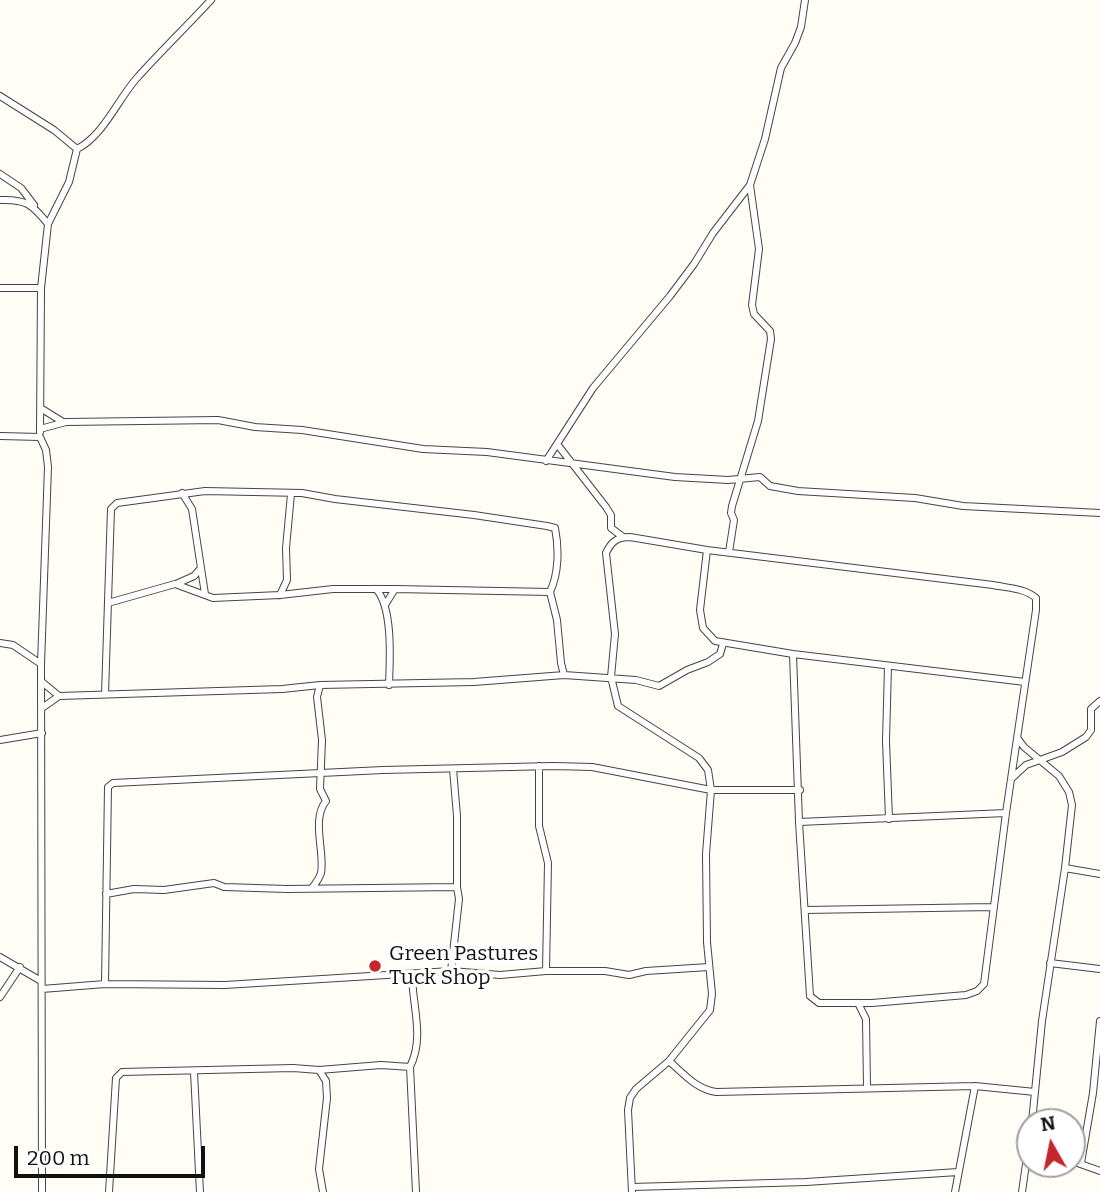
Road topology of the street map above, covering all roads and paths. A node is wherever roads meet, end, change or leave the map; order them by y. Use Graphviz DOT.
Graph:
graph roads {
  1 [pos="211,0"];
  2 [pos="805,0"];
  3 [pos="0,96"];
  4 [pos="77,149"];
  5 [pos="0,174"];
  6 [pos="750,185"];
  7 [pos="0,200"];
  8 [pos="36,208"];
  9 [pos="48,223"];
  10 [pos="0,288"];
  11 [pos="41,288"];
  12 [pos="42,409"];
  13 [pos="63,422"];
  14 [pos="40,429"];
  15 [pos="0,436"];
  16 [pos="40,437"];
  17 [pos="557,444"];
  18 [pos="546,461"];
  19 [pos="570,463"];
  20 [pos="741,480"];
  21 [pos="200,491"];
  22 [pos="182,493"];
  23 [pos="291,494"];
  24 [pos="191,506"];
  25 [pos="1100,513"];
  26 [pos="611,527"];
  27 [pos="622,537"];
  28 [pos="611,543"];
  29 [pos="707,550"];
  30 [pos="729,552"];
  31 [pos="201,568"];
  32 [pos="175,584"];
  33 [pos="376,589"];
  34 [pos="395,589"];
  35 [pos="550,592"];
  36 [pos="205,594"];
  37 [pos="280,595"];
  38 [pos="108,603"];
  39 [pos="385,605"];
  40 [pos="0,643"];
  41 [pos="723,644"];
  42 [pos="793,654"];
  43 [pos="41,664"];
  44 [pos="888,666"];
  45 [pos="565,675"];
  46 [pos="611,677"];
  47 [pos="41,681"];
  48 [pos="1026,682"];
  49 [pos="320,685"];
  50 [pos="389,685"];
  51 [pos="105,694"];
  52 [pos="59,696"];
  53 [pos="1100,701"];
  54 [pos="42,708"];
  55 [pos="42,733"];
  56 [pos="1018,739"];
  57 [pos="0,740"];
  58 [pos="1038,759"];
  59 [pos="539,766"];
  60 [pos="453,769"];
  61 [pos="320,774"];
  62 [pos="1011,779"];
  63 [pos="710,790"];
  64 [pos="800,790"];
  65 [pos="1006,813"];
  66 [pos="889,819"];
  67 [pos="799,822"];
  68 [pos="1065,868"];
  69 [pos="1100,874"];
  70 [pos="457,887"];
  71 [pos="312,888"];
  72 [pos="106,894"];
  73 [pos="993,906"];
  74 [pos="805,910"];
  75 [pos="0,957"];
  76 [pos="1050,962"];
  77 [pos="20,967"];
  78 [pos="709,967"];
  79 [pos="1100,969"];
  80 [pos="451,971"];
  81 [pos="546,971"];
  82 [pos="412,974"];
  83 [pos="105,984"];
  84 [pos="42,985"];
  85 [pos="0,997"];
  86 [pos="858,1003"];
  87 [pos="1100,1021"];
  88 [pos="669,1062"];
  89 [pos="410,1067"];
  90 [pos="319,1070"];
  91 [pos="194,1072"];
  92 [pos="975,1086"];
  93 [pos="867,1088"];
  94 [pos="1035,1092"];
  95 [pos="1033,1108"];
  96 [pos="1086,1134"];
  97 [pos="958,1172"];
  98 [pos="806,1182"];
  99 [pos="717,1188"];
  100 [pos="632,1189"];
  101 [pos="42,1192"];
  102 [pos="109,1192"];
  103 [pos="201,1192"];
  104 [pos="323,1192"];
  105 [pos="416,1192"];
  106 [pos="806,1192"];
  107 [pos="955,1192"];
  1 -- 4 [label="street"];
  2 -- 6 [label="street"];
  3 -- 4 [label="street"];
  4 -- 9 [label="street"];
  5 -- 8 [label="street"];
  6 -- 17 [label="street"];
  6 -- 20 [label="street"];
  7 -- 8 [label="street"];
  8 -- 9 [label="street"];
  9 -- 11 [label="street"];
  10 -- 11 [label="street"];
  11 -- 12 [label="street"];
  12 -- 13 [label="street"];
  12 -- 14 [label="street"];
  13 -- 14 [label="street"];
  13 -- 18 [label="street"];
  14 -- 16 [label="street"];
  15 -- 16 [label="street"];
  16 -- 43 [label="street"];
  17 -- 18 [label="street"];
  17 -- 19 [label="street"];
  18 -- 19 [label="street"];
  19 -- 20 [label="street"];
  19 -- 26 [label="street"];
  20 -- 25 [label="street"];
  20 -- 30 [label="street"];
  21 -- 22 [label="street"];
  21 -- 23 [label="street"];
  21 -- 24 [label="street"];
  22 -- 24 [label="street"];
  22 -- 38 [label="street"];
  23 -- 35 [label="street"];
  23 -- 37 [label="street"];
  24 -- 31 [label="street"];
  26 -- 27 [label="street"];
  26 -- 28 [label="street"];
  27 -- 28 [label="street"];
  27 -- 29 [label="street"];
  28 -- 46 [label="street"];
  29 -- 30 [label="street"];
  29 -- 41 [label="street"];
  30 -- 48 [label="street"];
  31 -- 32 [label="street"];
  31 -- 36 [label="street"];
  32 -- 36 [label="street"];
  32 -- 38 [label="street"];
  33 -- 34 [label="street"];
  33 -- 37 [label="street"];
  33 -- 39 [label="street"];
  34 -- 35 [label="street"];
  34 -- 39 [label="street"];
  35 -- 45 [label="street"];
  36 -- 37 [label="street"];
  38 -- 51 [label="street"];
  39 -- 50 [label="street"];
  40 -- 43 [label="street"];
  41 -- 42 [label="street"];
  41 -- 46 [label="street"];
  42 -- 44 [label="street"];
  42 -- 64 [label="street"];
  43 -- 47 [label="street"];
  44 -- 48 [label="street"];
  44 -- 66 [label="street"];
  45 -- 46 [label="street"];
  45 -- 50 [label="street"];
  46 -- 63 [label="street"];
  47 -- 52 [label="street"];
  47 -- 54 [label="street"];
  48 -- 56 [label="street"];
  49 -- 50 [label="street"];
  49 -- 51 [label="street"];
  49 -- 61 [label="street"];
  51 -- 52 [label="street"];
  52 -- 54 [label="street"];
  53 -- 58 [label="street"];
  54 -- 55 [label="street"];
  55 -- 57 [label="street"];
  55 -- 84 [label="street"];
  56 -- 58 [label="street"];
  56 -- 62 [label="street"];
  58 -- 62 [label="street"];
  58 -- 68 [label="street"];
  59 -- 60 [label="street"];
  59 -- 63 [label="street"];
  59 -- 81 [label="street"];
  60 -- 61 [label="street"];
  60 -- 70 [label="street"];
  61 -- 71 [label="street"];
  61 -- 72 [label="street"];
  62 -- 65 [label="street"];
  63 -- 64 [label="street"];
  63 -- 78 [label="street"];
  64 -- 67 [label="street"];
  65 -- 66 [label="street"];
  65 -- 73 [label="street"];
  66 -- 67 [label="street"];
  67 -- 74 [label="street"];
  68 -- 69 [label="street"];
  68 -- 76 [label="street"];
  70 -- 71 [label="street"];
  70 -- 80 [label="street"];
  71 -- 72 [label="street"];
  72 -- 83 [label="street"];
  73 -- 74 [label="street"];
  73 -- 86 [label="street"];
  74 -- 86 [label="street"];
  75 -- 77 [label="street"];
  76 -- 79 [label="street"];
  76 -- 94 [label="street"];
  77 -- 84 [label="street"];
  77 -- 85 [label="street"];
  78 -- 81 [label="street"];
  78 -- 88 [label="street"];
  80 -- 81 [label="street"];
  80 -- 82 [label="street"];
  82 -- 83 [label="street"];
  82 -- 89 [label="street"];
  83 -- 84 [label="street"];
  84 -- 101 [label="street"];
  86 -- 93 [label="street"];
  87 -- 96 [label="street"];
  88 -- 93 [label="street"];
  88 -- 100 [label="street"];
  89 -- 90 [label="street"];
  89 -- 105 [label="street"];
  90 -- 91 [label="street"];
  90 -- 104 [label="street"];
  91 -- 102 [label="street"];
  91 -- 103 [label="street"];
  92 -- 93 [label="street"];
  92 -- 94 [label="street"];
  92 -- 97 [label="street"];
  94 -- 95 [label="street"];
  97 -- 98 [label="street"];
  97 -- 107 [label="street"];
  98 -- 99 [label="street"];
  98 -- 106 [label="street"];
  99 -- 100 [label="street"];
}
